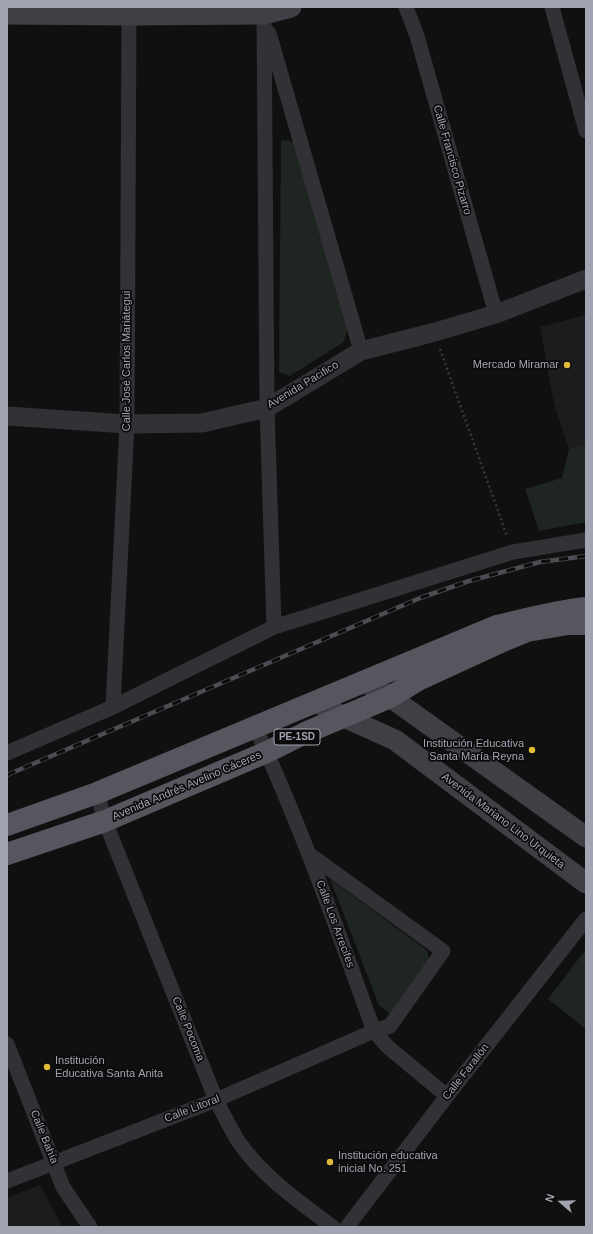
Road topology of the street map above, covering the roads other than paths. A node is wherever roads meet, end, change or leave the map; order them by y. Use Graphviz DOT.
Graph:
graph roads {
  1 [pos="291,7"];
  2 [pos="406,7"];
  3 [pos="552,7"];
  4 [pos="262,10"];
  5 [pos="7,14"];
  6 [pos="129,15"];
  7 [pos="586,131"];
  8 [pos="586,279"];
  9 [pos="496,314"];
  10 [pos="361,351"];
  11 [pos="267,408"];
  12 [pos="7,416"];
  13 [pos="128,424"];
  14 [pos="586,540"];
  15 [pos="586,608"];
  16 [pos="586,624"];
  17 [pos="274,627"];
  18 [pos="365,682"];
  19 [pos="390,697"];
  20 [pos="316,702"];
  21 [pos="113,707"];
  22 [pos="344,717"];
  23 [pos="255,727"];
  24 [pos="267,752"];
  25 [pos="7,753"];
  26 [pos="96,794"];
  27 [pos="105,821"];
  28 [pos="7,825"];
  29 [pos="586,837"];
  30 [pos="7,854"];
  31 [pos="309,854"];
  32 [pos="586,883"];
  33 [pos="586,919"];
  34 [pos="374,1032"];
  35 [pos="7,1044"];
  36 [pos="447,1096"];
  37 [pos="216,1100"];
  38 [pos="54,1162"];
  39 [pos="7,1181"];
  40 [pos="90,1227"];
  41 [pos="333,1227"];
  42 [pos="347,1227"];
  1 -- 4 [label="main road"];
  2 -- 9 [label="street, Calle Francisco Pizarro"];
  3 -- 7 [label="street"];
  4 -- 6 [label="main road"];
  4 -- 10 [label="street"];
  4 -- 11 [label="street"];
  5 -- 6 [label="main road"];
  6 -- 13 [label="street, Calle José Carlos Mariátegui"];
  8 -- 9 [label="street, Avenida Pacifico"];
  9 -- 10 [label="street, Avenida Pacifico"];
  10 -- 11 [label="street, Avenida Pacifico"];
  11 -- 13 [label="street, Avenida Pacifico"];
  11 -- 17 [label="street"];
  12 -- 13 [label="street, Avenida Pacifico"];
  13 -- 21 [label="street, Calle José Carlos Mariátegui"];
  14 -- 17 [label="street"];
  15 -- 18 [label="highway, PE-1SD"];
  16 -- 19 [label="highway, Avenida Andrés Avelino Cáceres / PE-1SD"];
  17 -- 21 [label="street"];
  18 -- 19 [label="main road"];
  18 -- 20 [label="highway, PE-1SD"];
  19 -- 22 [label="highway, Avenida Andrés Avelino Cáceres / PE-1SD"];
  19 -- 29 [label="main road"];
  20 -- 22 [label="main road, Avenida Mariano Lino Urquieta"];
  20 -- 23 [label="highway, PE-1SD"];
  21 -- 25 [label="street"];
  22 -- 24 [label="highway, Avenida Andrés Avelino Cáceres / PE-1SD"];
  22 -- 32 [label="main road, Avenida Mariano Lino Urquieta"];
  23 -- 24 [label="street, Calle Los Arrecifes"];
  23 -- 26 [label="highway, PE-1SD"];
  24 -- 27 [label="highway, Avenida Andrés Avelino Cáceres / PE-1SD"];
  24 -- 31 [label="street, Calle Los Arrecifes"];
  26 -- 27 [label="street, Calle Pocoma"];
  26 -- 28 [label="highway, PE-1SD"];
  27 -- 30 [label="highway, Avenida Andrés Avelino Cáceres / PE-1SD"];
  27 -- 37 [label="street, Calle Pocoma"];
  31 -- 34 [label="street, Calle Los Arrecifes"];
  31 -- 34 [label="street, Calle Litoral"];
  33 -- 36 [label="street, Calle Farallón"];
  34 -- 36 [label="street, Calle Los Arrecifes"];
  34 -- 37 [label="street, Calle Litoral"];
  35 -- 38 [label="street, Calle Bahía"];
  36 -- 42 [label="street, Calle Farallón"];
  37 -- 38 [label="street, Calle Litoral"];
  37 -- 41 [label="street, Calle Pocoma"];
  38 -- 39 [label="street, Calle Litoral"];
  38 -- 40 [label="street, Calle Bahía"];
}
